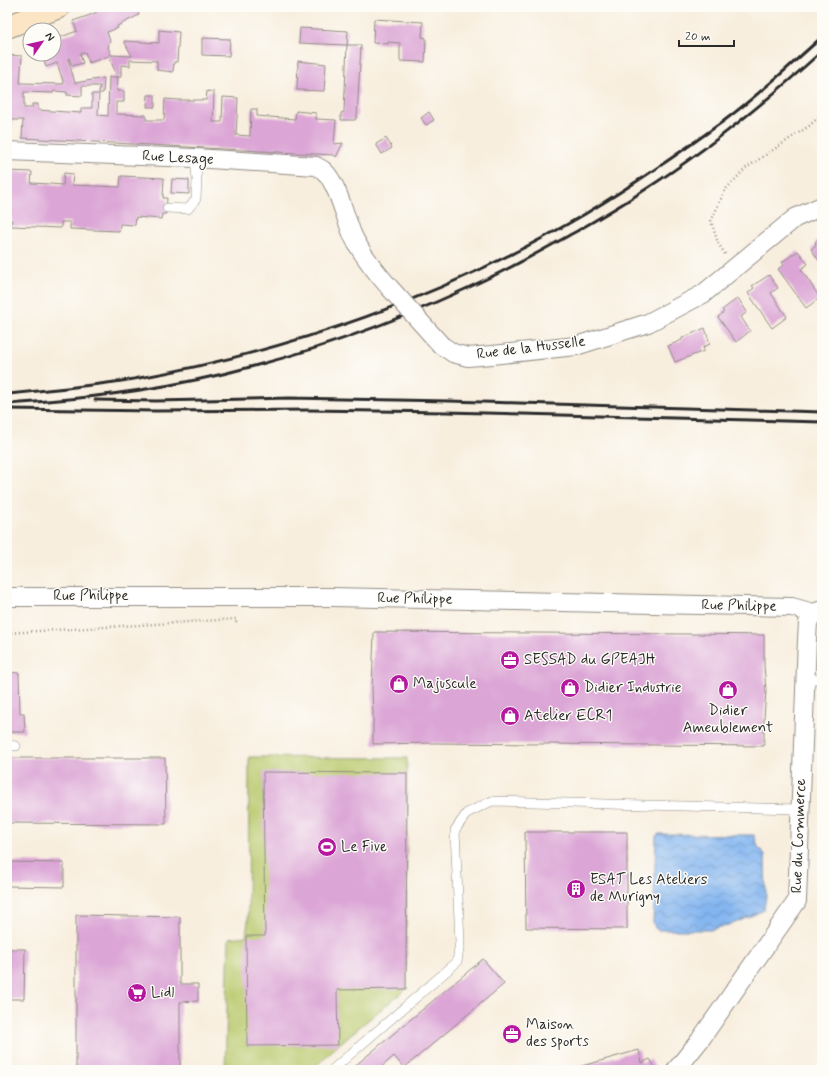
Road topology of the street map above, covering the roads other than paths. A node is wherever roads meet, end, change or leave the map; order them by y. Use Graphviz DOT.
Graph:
graph roads {
  1 [pos="59,7"];
  2 [pos="7,27"];
  3 [pos="7,151"];
  4 [pos="195,158"];
  5 [pos="336,190"];
  6 [pos="822,206"];
  7 [pos="167,208"];
  8 [pos="7,597"];
  9 [pos="817,612"];
  10 [pos="814,679"];
  11 [pos="800,809"];
  12 [pos="332,1070"];
  13 [pos="676,1070"];
  1 -- 2 [label="main road"];
  3 -- 4 [label="street, Rue Lesage"];
  4 -- 5 [label="street, Rue Lesage"];
  4 -- 7 [label="lane"];
  5 -- 6 [label="street, Rue de la Husselle, bridge"];
  8 -- 9 [label="street, Rue Philippe"];
  9 -- 10 [label="street, Rue du Commerce"];
  10 -- 11 [label="street, Rue du Commerce"];
  11 -- 12 [label="lane"];
  11 -- 13 [label="street, Rue du Commerce"];
}
